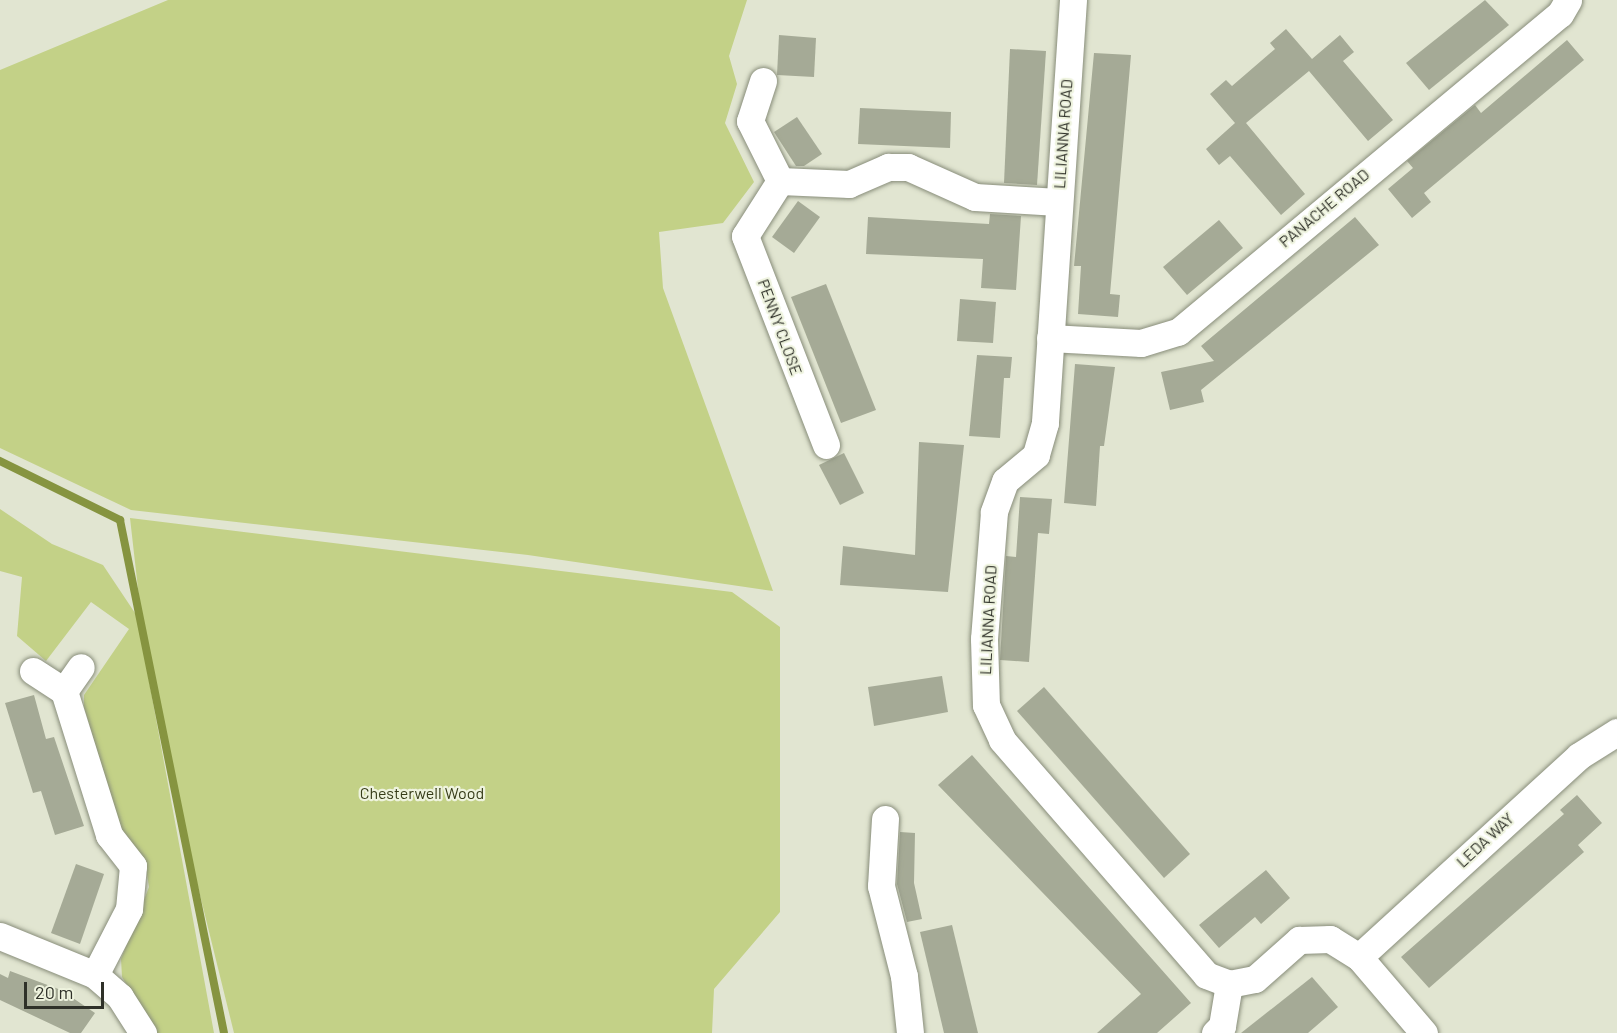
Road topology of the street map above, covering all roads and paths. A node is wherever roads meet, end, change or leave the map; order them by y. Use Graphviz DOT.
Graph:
graph roads {
  1 [pos="1072,0"];
  2 [pos="1568,0"];
  3 [pos="763,81"];
  4 [pos="780,181"];
  5 [pos="1058,202"];
  6 [pos="1050,338"];
  7 [pos="826,445"];
  8 [pos="81,667"];
  9 [pos="33,671"];
  10 [pos="64,691"];
  11 [pos="1617,732"];
  12 [pos="885,819"];
  13 [pos="0,936"];
  14 [pos="1359,957"];
  15 [pos="95,975"];
  16 [pos="1229,984"];
  17 [pos="143,1033"];
  18 [pos="910,1033"];
  19 [pos="1215,1033"];
  20 [pos="1424,1033"];
  1 -- 5 [label="street, LILIANNA ROAD"];
  2 -- 6 [label="street, PANACHE ROAD"];
  3 -- 4 [label="street"];
  4 -- 5 [label="street"];
  4 -- 7 [label="street, PENNY CLOSE"];
  5 -- 6 [label="street, LILIANNA ROAD"];
  6 -- 16 [label="street, LILIANNA ROAD"];
  8 -- 10 [label="street"];
  9 -- 10 [label="street"];
  10 -- 15 [label="street"];
  11 -- 14 [label="street, LEDA WAY"];
  12 -- 18 [label="street"];
  13 -- 15 [label="street"];
  14 -- 16 [label="street"];
  14 -- 20 [label="street"];
  15 -- 17 [label="street"];
  16 -- 19 [label="street"];
}
